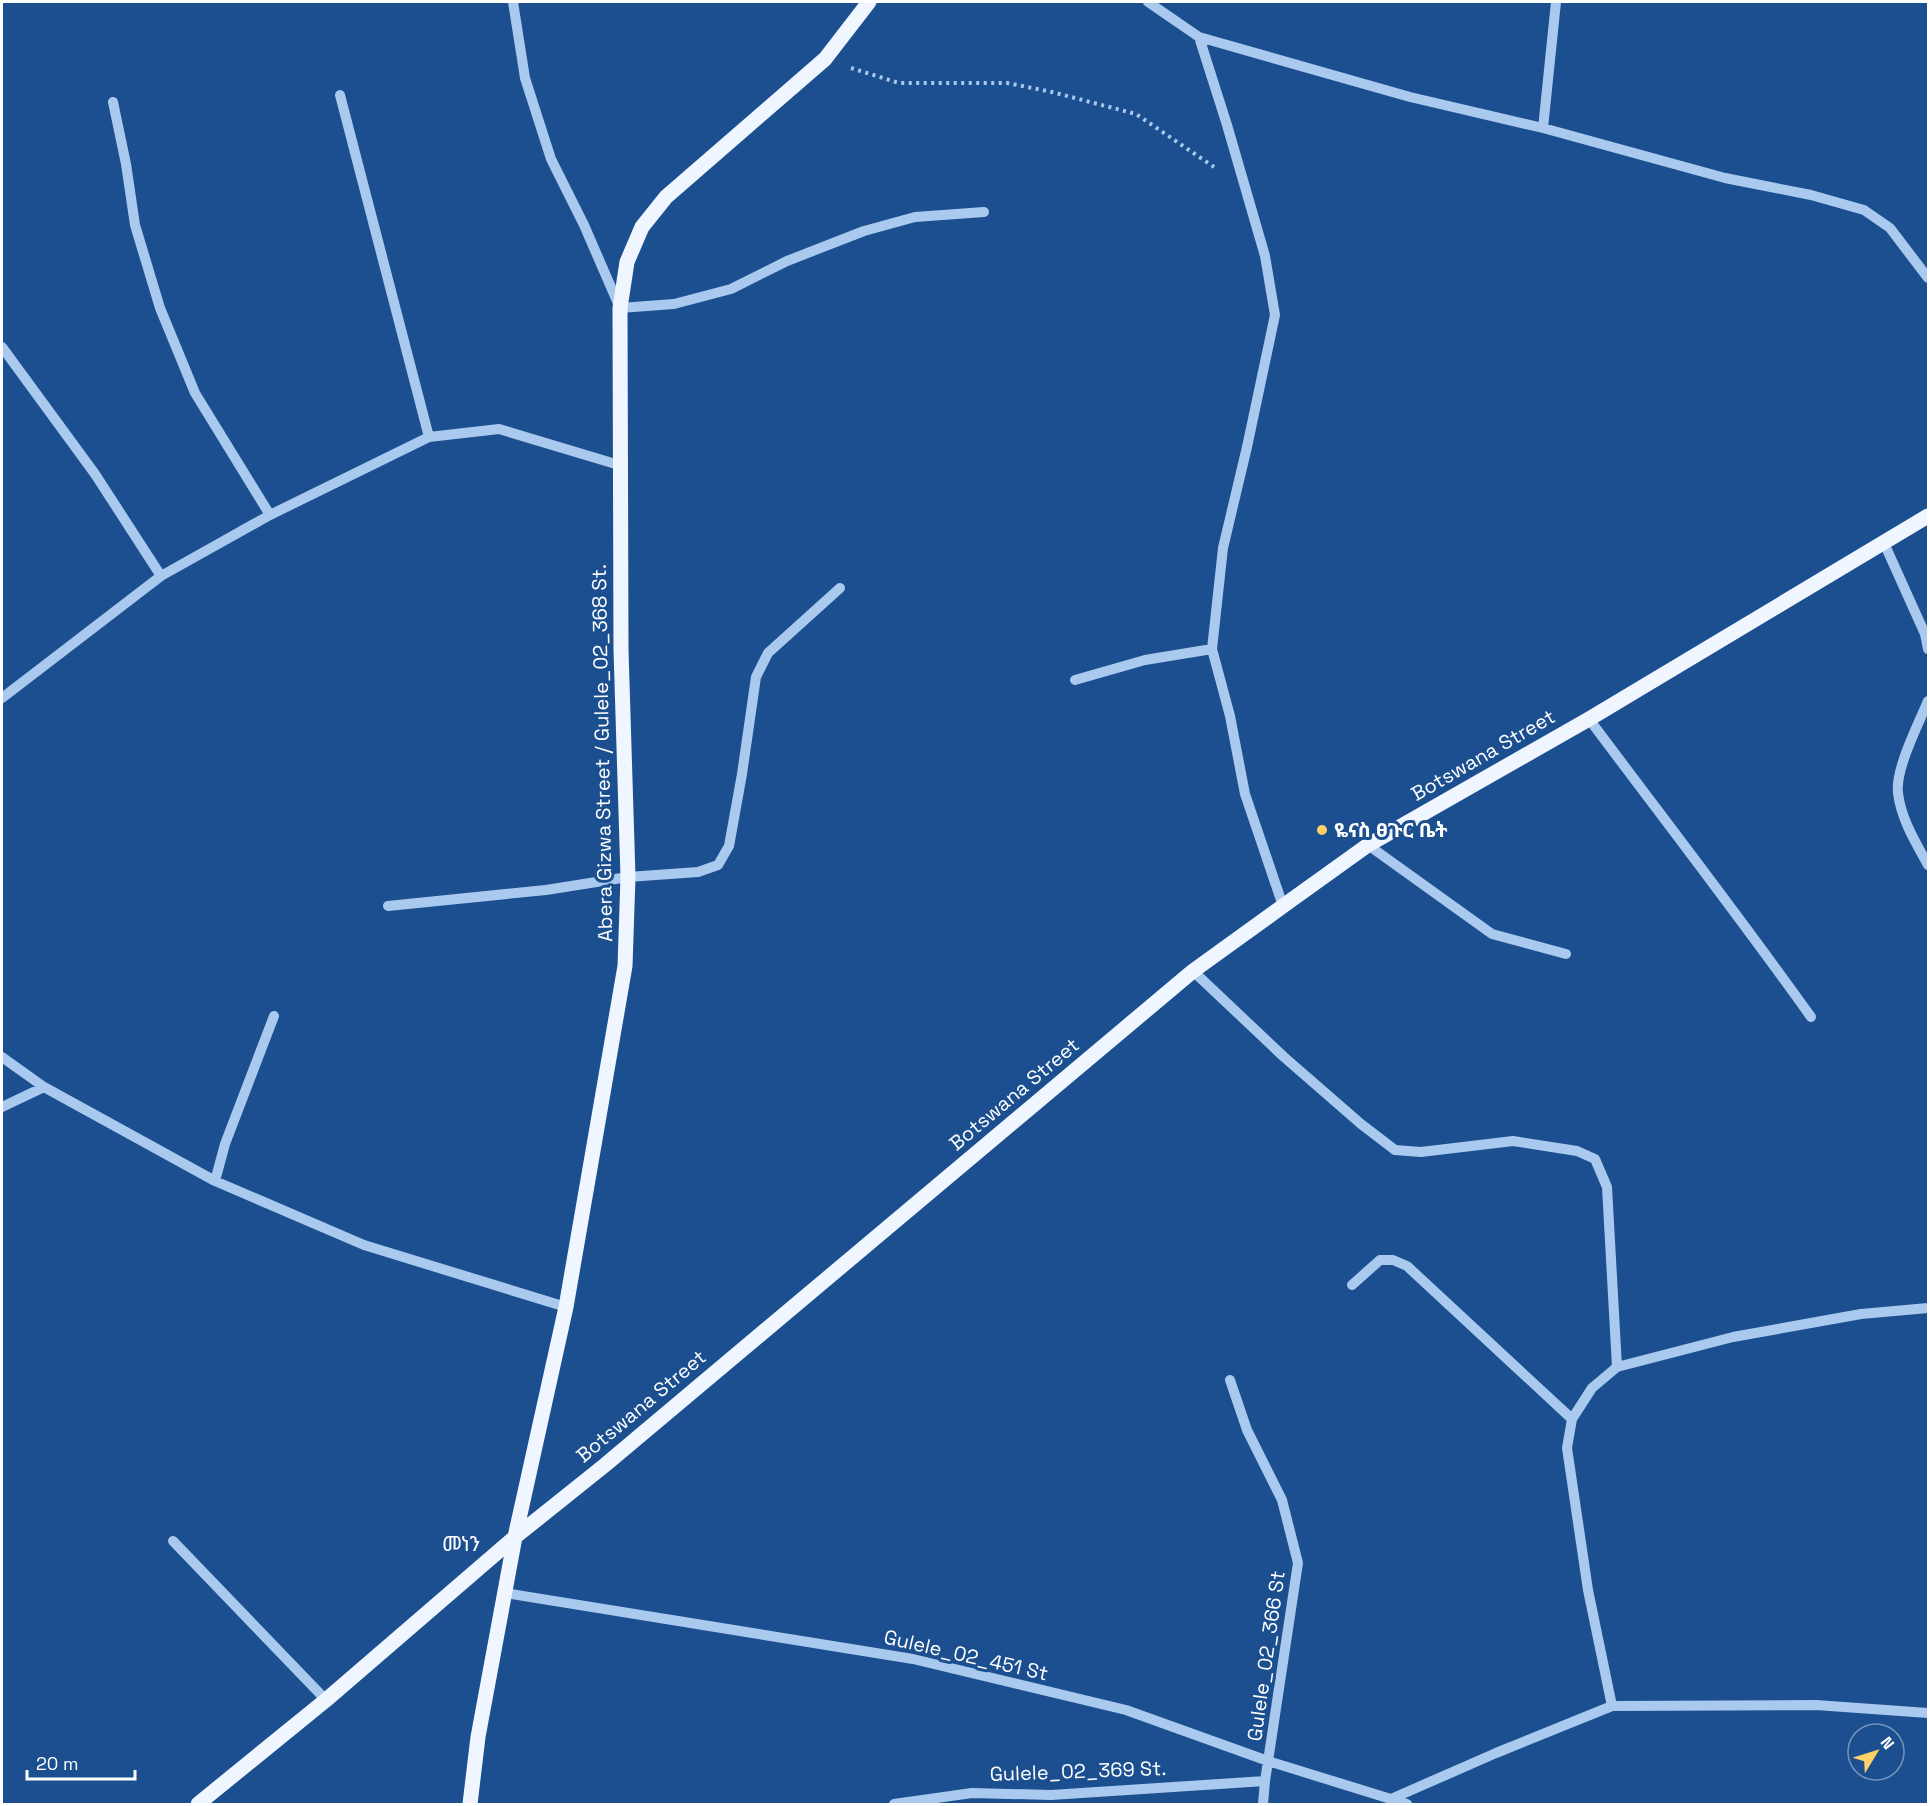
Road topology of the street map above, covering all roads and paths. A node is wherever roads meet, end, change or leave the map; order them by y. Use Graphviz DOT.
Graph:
graph roads {
  1 [pos="513,2"];
  2 [pos="869,2"];
  3 [pos="1148,2"];
  4 [pos="1556,2"];
  5 [pos="1199,37"];
  6 [pos="825,59"];
  7 [pos="340,95"];
  8 [pos="113,102"];
  9 [pos="1543,128"];
  10 [pos="1244,188"];
  11 [pos="984,212"];
  12 [pos="1929,278"];
  13 [pos="620,308"];
  14 [pos="2,347"];
  15 [pos="429,437"];
  16 [pos="619,465"];
  17 [pos="270,515"];
  18 [pos="1929,516"];
  19 [pos="1884,543"];
  20 [pos="161,576"];
  21 [pos="840,588"];
  22 [pos="1212,649"];
  23 [pos="1929,649"];
  24 [pos="1075,680"];
  25 [pos="2,698"];
  26 [pos="1929,701"];
  27 [pos="1589,718"];
  28 [pos="1368,845"];
  29 [pos="1929,866"];
  30 [pos="628,877"];
  31 [pos="388,906"];
  32 [pos="1283,906"];
  33 [pos="1566,954"];
  34 [pos="1193,971"];
  35 [pos="274,1016"];
  36 [pos="1811,1017"];
  37 [pos="2,1057"];
  38 [pos="44,1087"];
  39 [pos="2,1107"];
  40 [pos="216,1181"];
  41 [pos="1352,1285"];
  42 [pos="566,1306"];
  43 [pos="1929,1308"];
  44 [pos="1617,1367"];
  45 [pos="1230,1380"];
  46 [pos="1572,1419"];
  47 [pos="514,1537"];
  48 [pos="173,1541"];
  49 [pos="505,1593"];
  50 [pos="326,1700"];
  51 [pos="1612,1706"];
  52 [pos="1929,1713"];
  53 [pos="1268,1761"];
  54 [pos="1265,1781"];
  55 [pos="1391,1799"];
  56 [pos="198,1804"];
  57 [pos="470,1804"];
  58 [pos="894,1804"];
  59 [pos="1263,1804"];
  60 [pos="1407,1804"];
  1 -- 13 [label="street"];
  2 -- 6 [label="main road, Abera Gizwa Street / Gulele_02_368 St."];
  3 -- 5 [label="street"];
  4 -- 9 [label="street"];
  5 -- 9 [label="street"];
  5 -- 10 [label="street"];
  6 -- 10 [label="path"];
  6 -- 13 [label="main road, Abera Gizwa Street / Gulele_02_368 St."];
  7 -- 15 [label="street"];
  8 -- 17 [label="street"];
  9 -- 12 [label="street"];
  10 -- 22 [label="street"];
  11 -- 13 [label="street"];
  13 -- 16 [label="main road, Abera Gizwa Street / Gulele_02_368 St."];
  14 -- 20 [label="street"];
  15 -- 16 [label="street"];
  15 -- 17 [label="street"];
  16 -- 30 [label="main road, Abera Gizwa Street / Gulele_02_368 St."];
  17 -- 20 [label="street"];
  18 -- 19 [label="main road, Botswana Street"];
  19 -- 23 [label="street"];
  19 -- 27 [label="main road, Botswana Street"];
  20 -- 25 [label="street"];
  21 -- 30 [label="street"];
  22 -- 24 [label="street"];
  22 -- 32 [label="street"];
  26 -- 29 [label="street"];
  27 -- 28 [label="main road, Botswana Street"];
  27 -- 36 [label="street"];
  28 -- 32 [label="main road, Botswana Street"];
  28 -- 33 [label="street"];
  30 -- 31 [label="street"];
  30 -- 42 [label="main road, Abera Gizwa Street / Gulele_02_368 St."];
  32 -- 34 [label="main road, Botswana Street"];
  34 -- 44 [label="street"];
  34 -- 47 [label="main road, Botswana Street"];
  35 -- 40 [label="street"];
  37 -- 38 [label="street"];
  38 -- 39 [label="street"];
  38 -- 40 [label="street"];
  40 -- 42 [label="street"];
  41 -- 46 [label="street"];
  42 -- 47 [label="main road, Abera Gizwa Street / Gulele_02_368 St."];
  43 -- 44 [label="street"];
  44 -- 46 [label="street"];
  45 -- 53 [label="street, Gulele_02_366 St"];
  46 -- 51 [label="street"];
  47 -- 49 [label="main road, Abera Gizwa Street / Gulele_02_368 St."];
  47 -- 50 [label="main road, Botswana Street"];
  48 -- 50 [label="street"];
  49 -- 53 [label="street, Gulele_02_451 St"];
  49 -- 57 [label="main road, Abera Gizwa Street / Gulele_02_368 St."];
  50 -- 56 [label="main road, Botswana Street"];
  51 -- 52 [label="street"];
  51 -- 55 [label="street"];
  53 -- 54 [label="street, Gulele_02_366 St"];
  53 -- 55 [label="street, Gulele_02_451 St"];
  54 -- 58 [label="street, Gulele_02_369 St."];
  54 -- 59 [label="street, Gulele_02_366 St"];
  55 -- 60 [label="street, Gulele_02_451 St"];
}
